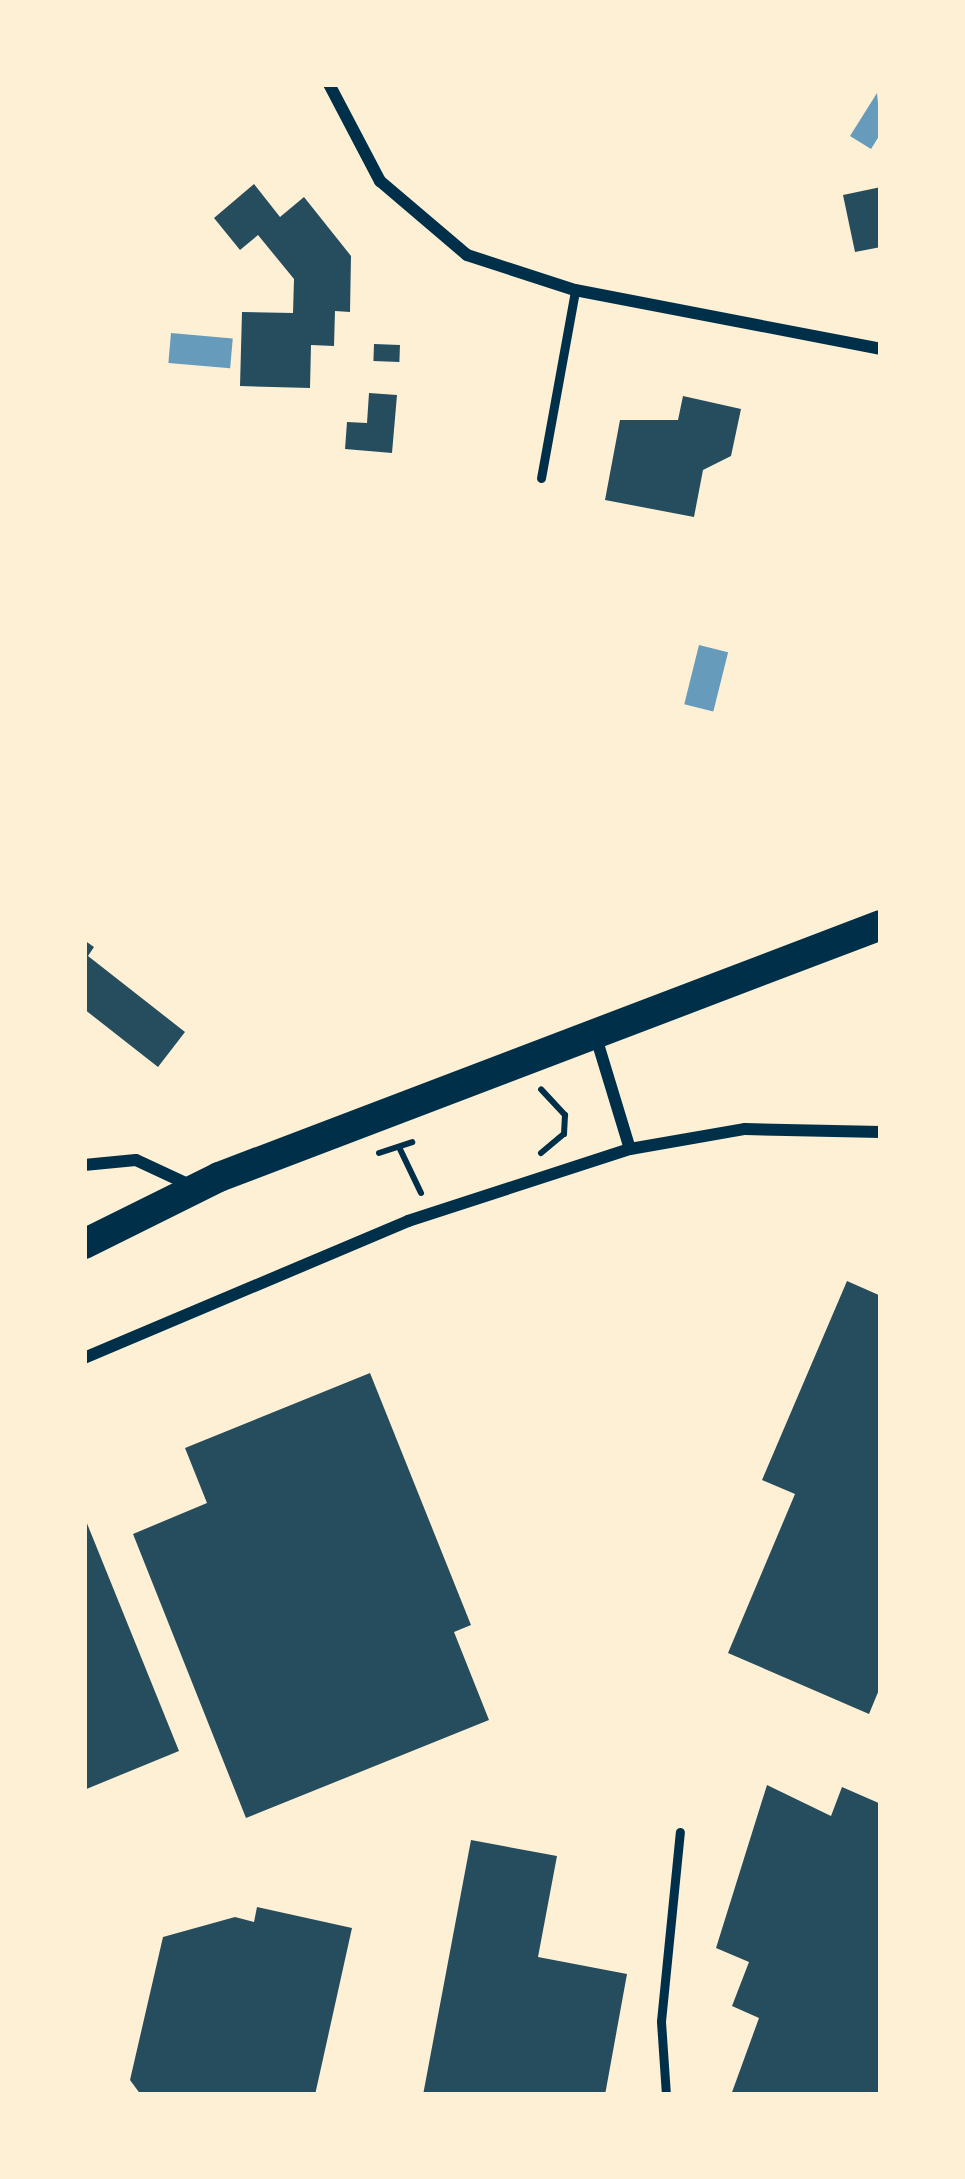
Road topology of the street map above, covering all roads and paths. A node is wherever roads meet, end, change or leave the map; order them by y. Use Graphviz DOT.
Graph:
graph roads {
  1 [pos="329,84"];
  2 [pos="575,290"];
  3 [pos="881,349"];
  4 [pos="541,478"];
  5 [pos="881,925"];
  6 [pos="595,1033"];
  7 [pos="525,1087"];
  8 [pos="881,1132"];
  9 [pos="418,1139"];
  10 [pos="400,1147"];
  11 [pos="630,1149"];
  12 [pos="371,1154"];
  13 [pos="84,1165"];
  14 [pos="545,1174"];
  15 [pos="415,1180"];
  16 [pos="195,1188"];
  17 [pos="84,1244"];
  18 [pos="84,1358"];
  19 [pos="680,1832"];
  20 [pos="666,2095"];
  1 -- 2 [label="street"];
  2 -- 3 [label="street"];
  2 -- 4 [label="lane"];
  5 -- 6 [label="main road"];
  6 -- 11 [label="street"];
  6 -- 16 [label="main road"];
  7 -- 14 [label="path"];
  8 -- 11 [label="street"];
  9 -- 10 [label="path"];
  10 -- 12 [label="path"];
  10 -- 15 [label="path"];
  11 -- 14 [label="street"];
  13 -- 16 [label="street"];
  14 -- 18 [label="street"];
  16 -- 17 [label="main road"];
  19 -- 20 [label="lane"];
}
